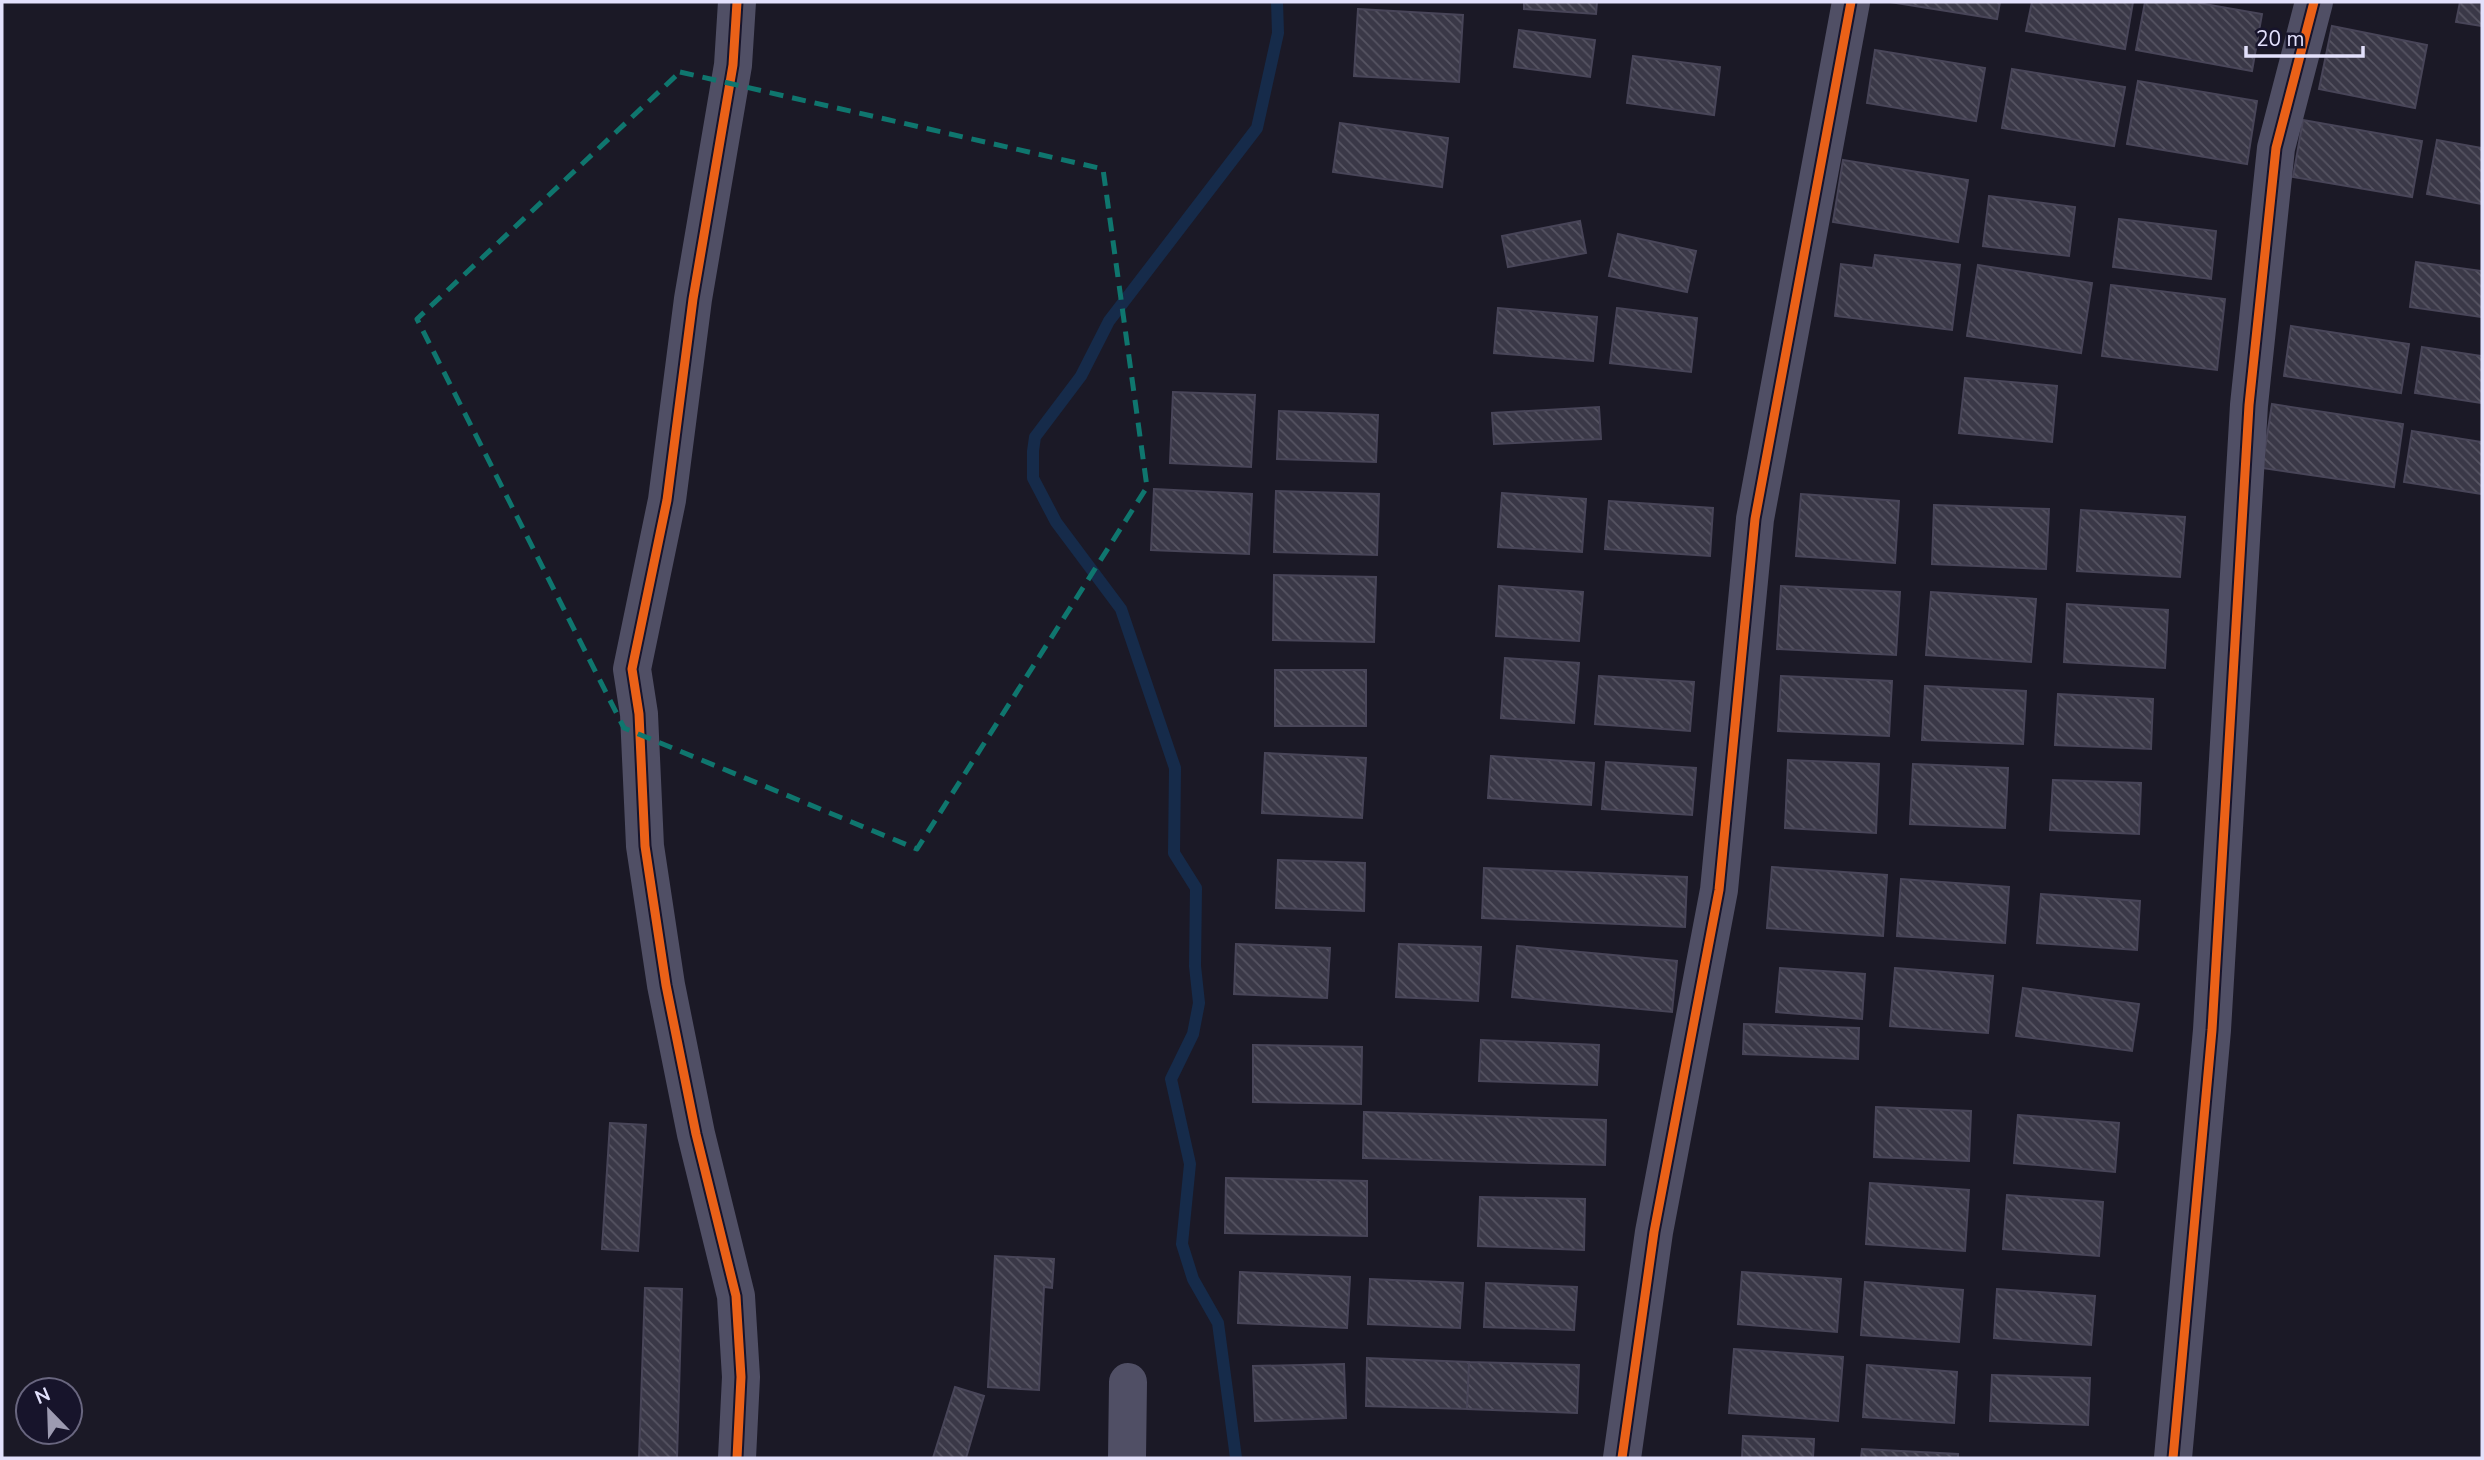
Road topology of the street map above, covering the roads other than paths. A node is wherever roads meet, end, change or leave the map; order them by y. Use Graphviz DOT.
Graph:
graph roads {
  1 [pos="737,2"];
  2 [pos="1851,2"];
  3 [pos="2314,2"];
  4 [pos="1128,1382"];
  5 [pos="737,1458"];
  6 [pos="1127,1458"];
  7 [pos="1622,1458"];
  8 [pos="2173,1458"];
  1 -- 5 [label="street"];
  2 -- 7 [label="street"];
  3 -- 8 [label="street"];
  4 -- 6 [label="street"];
}
